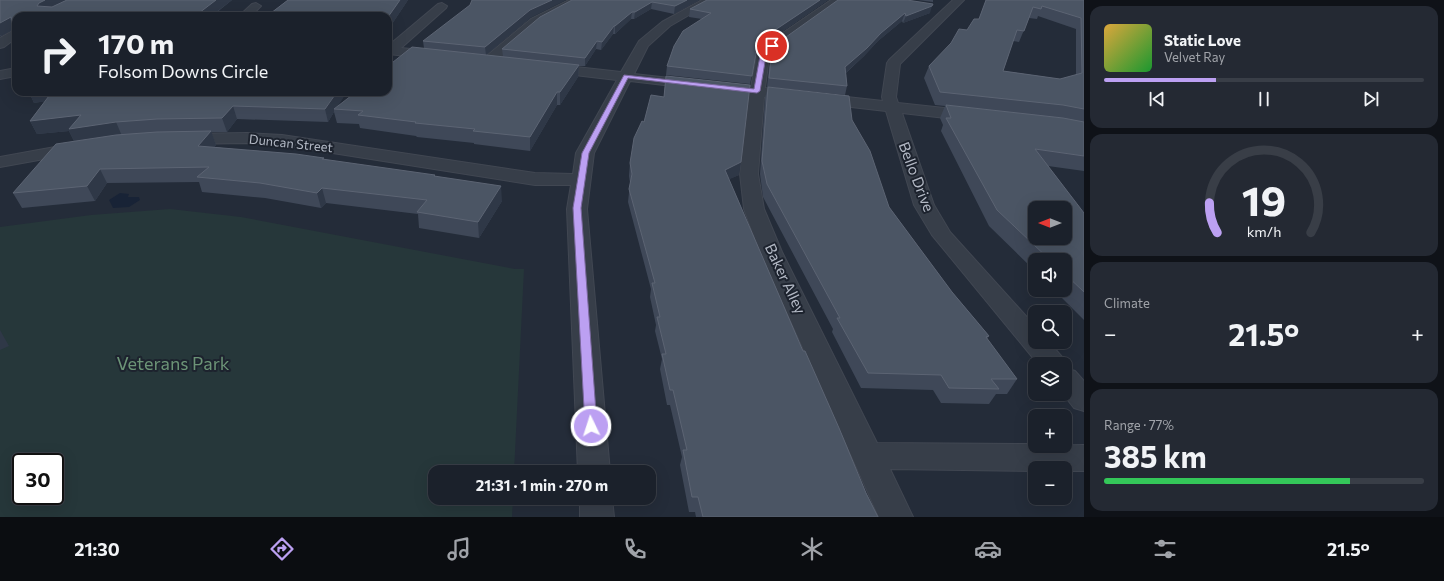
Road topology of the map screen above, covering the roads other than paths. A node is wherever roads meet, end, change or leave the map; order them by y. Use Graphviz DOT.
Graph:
graph roads {
  1 [pos="577,0"];
  2 [pos="710,0"];
  3 [pos="838,0"];
  4 [pos="256,6"];
  5 [pos="442,6"];
  6 [pos="947,6"];
  7 [pos="249,12"];
  8 [pos="12,36"];
  9 [pos="0,44"];
  10 [pos="392,48"];
  11 [pos="392,50"];
  12 [pos="444,56"];
  13 [pos="474,59"];
  14 [pos="489,61"];
  15 [pos="504,63"];
  16 [pos="534,66"];
  17 [pos="12,73"];
  18 [pos="0,75"];
  19 [pos="626,76"];
  20 [pos="757,91"];
  21 [pos="892,106"];
  22 [pos="985,117"];
  23 [pos="170,139"];
  24 [pos="94,146"];
  25 [pos="0,162"];
  26 [pos="581,180"];
  27 [pos="1047,357"];
  28 [pos="1072,386"];
  29 [pos="1084,400"];
  30 [pos="867,456"];
  31 [pos="1084,458"];
  32 [pos="594,465"];
  33 [pos="596,505"];
  34 [pos="597,517"];
  35 [pos="896,517"];
  1 -- 14 [label="street"];
  2 -- 19 [label="street"];
  3 -- 20 [label="street, Baker Alley"];
  4 -- 7 [label="street"];
  5 -- 10 [label="street"];
  6 -- 21 [label="street, Bello Drive"];
  8 -- 9 [label="street"];
  11 -- 12 [label="street"];
  13 -- 14 [label="street"];
  14 -- 15 [label="street"];
  16 -- 19 [label="street"];
  17 -- 18 [label="street"];
  19 -- 20 [label="street"];
  19 -- 26 [label="street"];
  20 -- 21 [label="street"];
  20 -- 30 [label="street, Baker Alley"];
  21 -- 22 [label="street"];
  21 -- 27 [label="street, Bello Drive"];
  23 -- 26 [label="street, Duncan Street"];
  24 -- 25 [label="street"];
  26 -- 32 [label="street"];
  28 -- 29 [label="street"];
  30 -- 31 [label="street"];
  30 -- 35 [label="street, Baker Alley"];
  33 -- 34 [label="street"];
}
